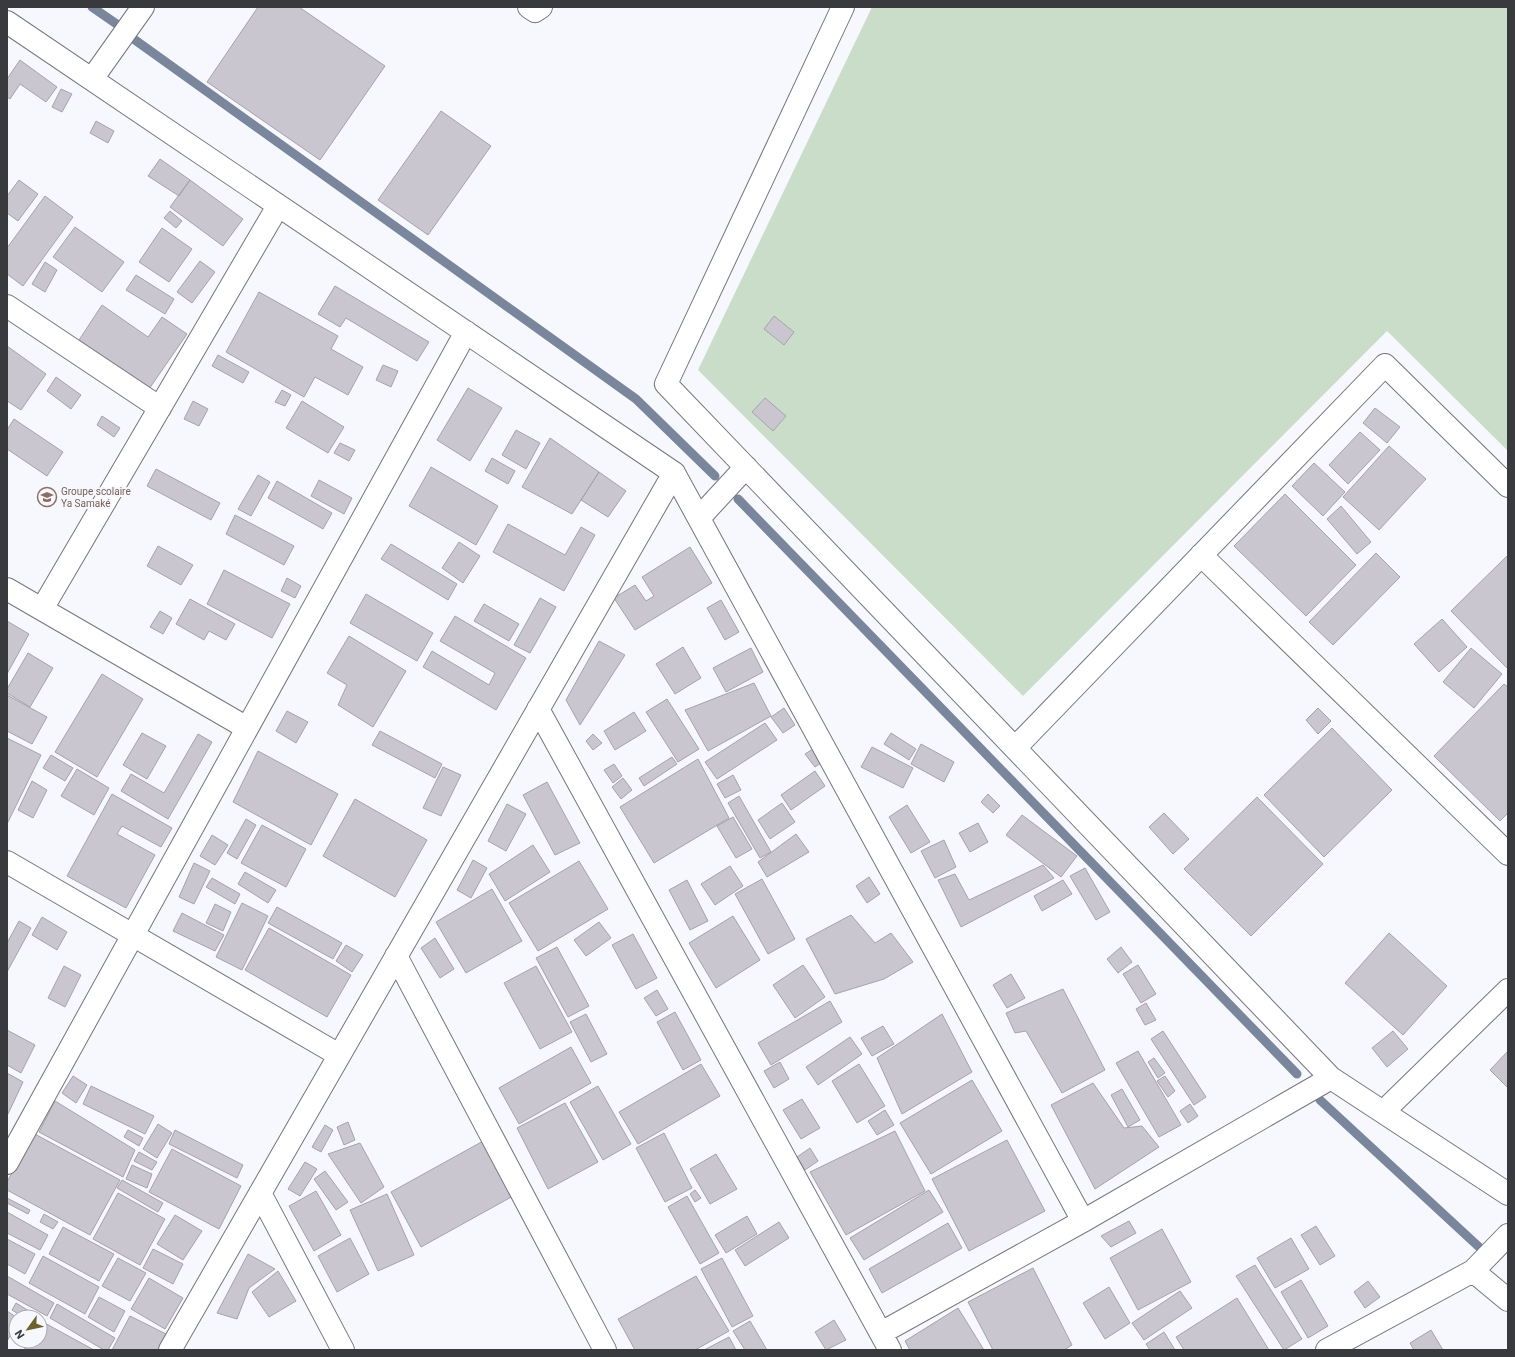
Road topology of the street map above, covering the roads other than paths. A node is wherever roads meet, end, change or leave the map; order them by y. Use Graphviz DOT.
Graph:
graph roads {
  1 [pos="142,7"];
  2 [pos="529,7"];
  3 [pos="540,7"];
  4 [pos="843,7"];
  5 [pos="7,22"];
  6 [pos="92,79"];
  7 [pos="278,206"];
  8 [pos="7,306"];
  9 [pos="466,332"];
  10 [pos="160,408"];
  11 [pos="746,467"];
  12 [pos="674,473"];
  13 [pos="1508,486"];
  14 [pos="699,518"];
  15 [pos="1201,555"];
  16 [pos="7,589"];
  17 [pos="42,609"];
  18 [pos="538,709"];
  19 [pos="247,728"];
  20 [pos="1015,748"];
  21 [pos="1508,854"];
  22 [pos="7,862"];
  23 [pos="133,936"];
  24 [pos="396,956"];
  25 [pos="1508,990"];
  26 [pos="340,1055"];
  27 [pos="1331,1078"];
  28 [pos="1384,1112"];
  29 [pos="7,1163"];
  30 [pos="260,1194"];
  31 [pos="1508,1194"];
  32 [pos="1083,1221"];
  33 [pos="1508,1235"];
  34 [pos="1473,1271"];
  35 [pos="1508,1300"];
  36 [pos="886,1342"];
  37 [pos="170,1350"];
  38 [pos="343,1350"];
  39 [pos="605,1350"];
  40 [pos="1327,1350"];
  1 -- 6 [label="street"];
  2 -- 3 [label="street"];
  4 -- 11 [label="street"];
  5 -- 6 [label="street"];
  6 -- 7 [label="street"];
  7 -- 9 [label="street"];
  7 -- 10 [label="street"];
  8 -- 10 [label="street"];
  9 -- 12 [label="street"];
  9 -- 19 [label="street"];
  10 -- 17 [label="street"];
  11 -- 14 [label="street"];
  11 -- 20 [label="street"];
  12 -- 14 [label="street"];
  12 -- 18 [label="street"];
  13 -- 15 [label="street"];
  14 -- 32 [label="street"];
  15 -- 20 [label="street"];
  15 -- 21 [label="street"];
  16 -- 17 [label="street"];
  17 -- 19 [label="street"];
  18 -- 24 [label="street"];
  18 -- 36 [label="street"];
  19 -- 23 [label="street"];
  20 -- 27 [label="street"];
  22 -- 23 [label="street"];
  23 -- 26 [label="street"];
  23 -- 29 [label="street"];
  24 -- 26 [label="street"];
  24 -- 39 [label="street"];
  25 -- 28 [label="street"];
  26 -- 30 [label="street"];
  27 -- 28 [label="street"];
  27 -- 32 [label="street"];
  28 -- 31 [label="street"];
  30 -- 37 [label="street"];
  30 -- 38 [label="street"];
  32 -- 36 [label="street"];
  33 -- 34 [label="street"];
  34 -- 35 [label="street"];
  34 -- 40 [label="street"];
}
